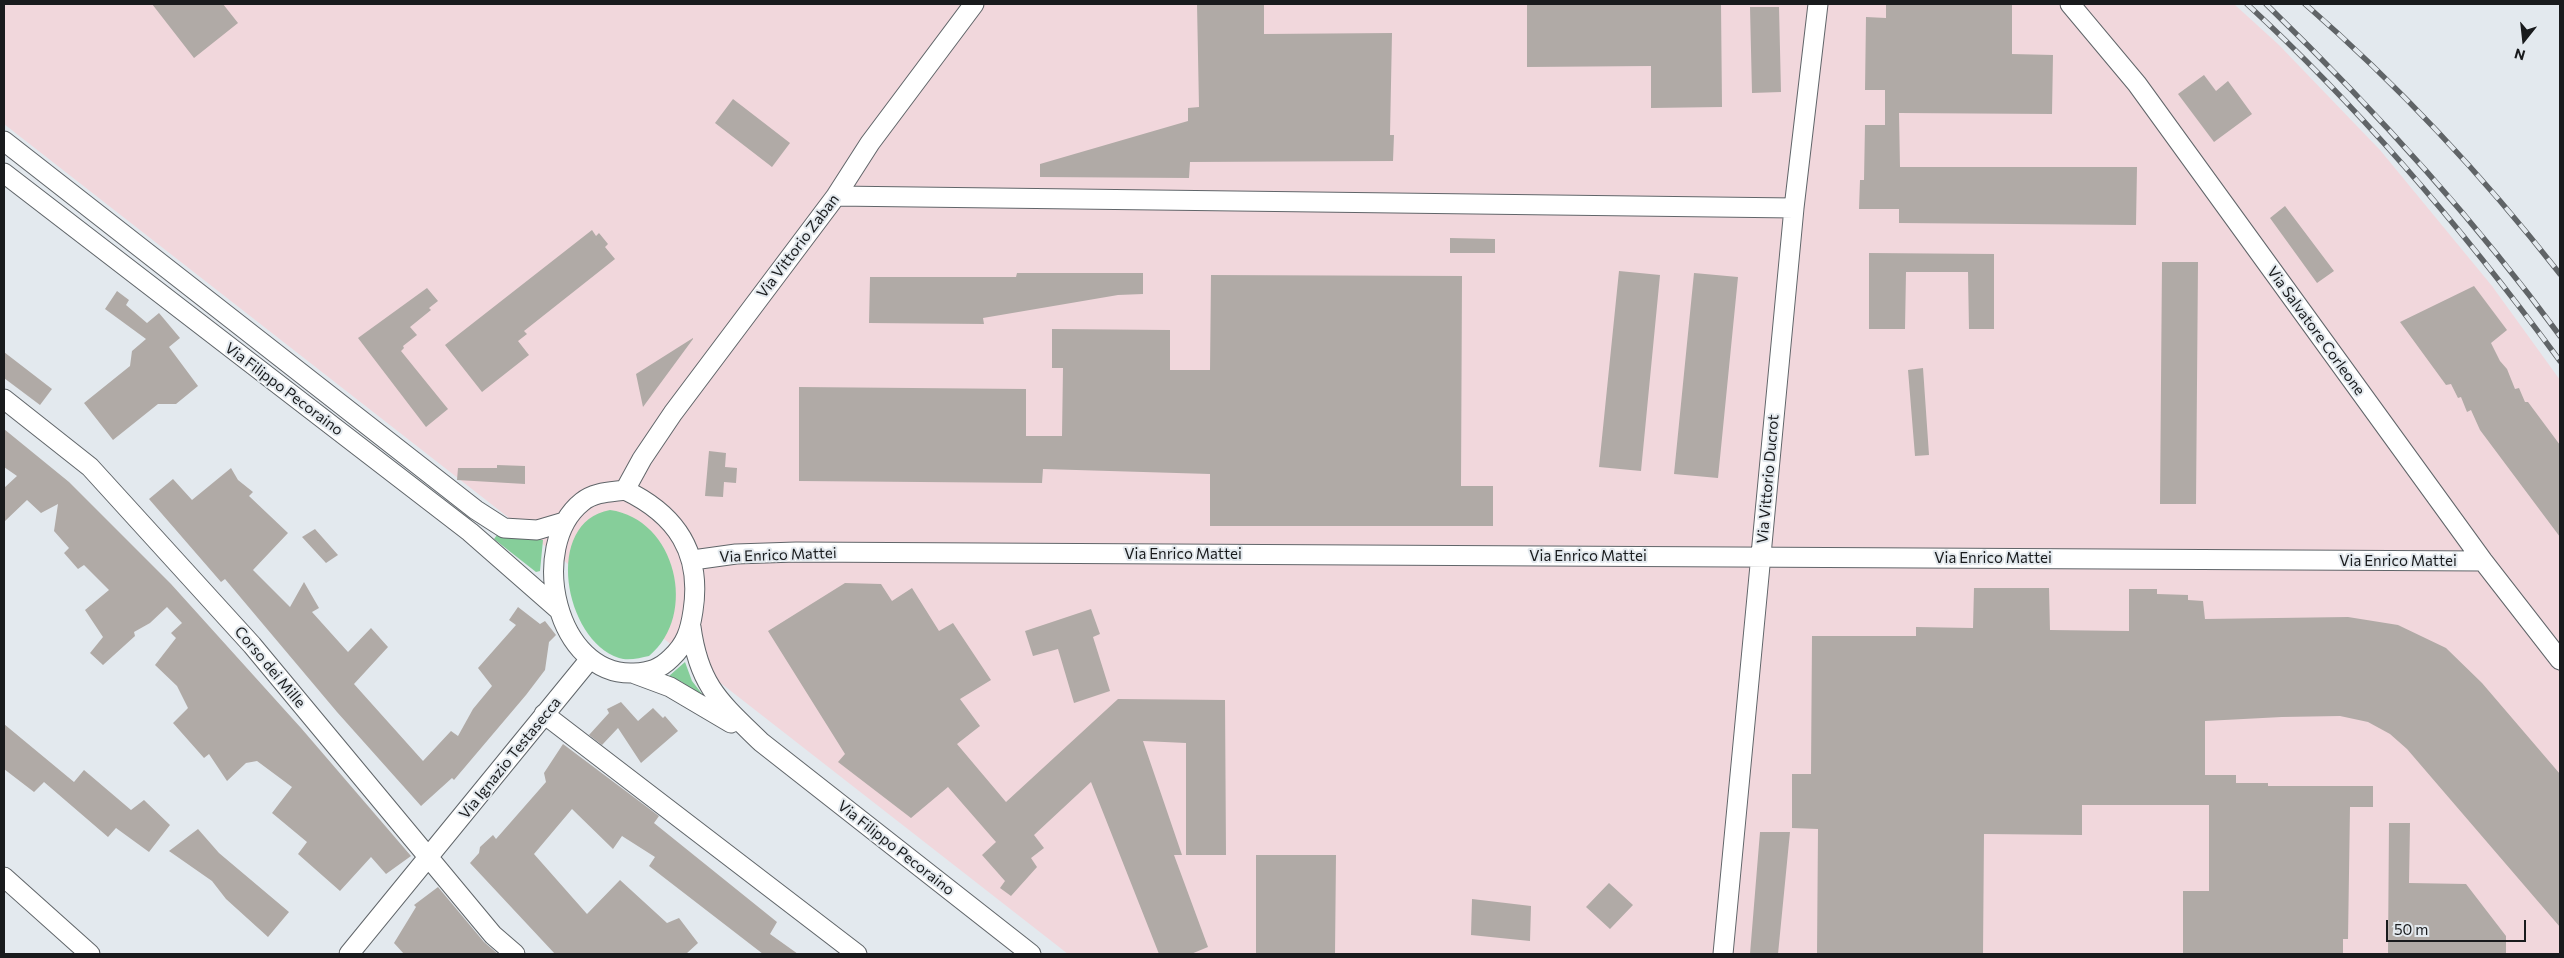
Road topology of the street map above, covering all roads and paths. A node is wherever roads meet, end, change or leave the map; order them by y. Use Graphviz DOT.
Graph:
graph roads {
  1 [pos="974,4"];
  2 [pos="1818,4"];
  3 [pos="2070,4"];
  4 [pos="4,141"];
  5 [pos="4,173"];
  6 [pos="836,196"];
  7 [pos="1794,208"];
  8 [pos="4,399"];
  9 [pos="626,490"];
  10 [pos="564,522"];
  11 [pos="1761,557"];
  12 [pos="693,560"];
  13 [pos="2483,561"];
  14 [pos="559,610"];
  15 [pos="691,625"];
  16 [pos="590,658"];
  17 [pos="2560,660"];
  18 [pos="632,673"];
  19 [pos="544,714"];
  20 [pos="761,742"];
  21 [pos="429,858"];
  22 [pos="4,877"];
  23 [pos="90,954"];
  24 [pos="349,954"];
  25 [pos="515,954"];
  26 [pos="857,954"];
  27 [pos="1031,954"];
  28 [pos="1723,954"];
  1 -- 6 [label="street, Via Vittorio Zaban"];
  2 -- 7 [label="street, Via Vittorio Ducrot"];
  3 -- 13 [label="street, Via Salvatore Corleone"];
  4 -- 10 [label="street, Via Filippo Pecoraino"];
  5 -- 14 [label="street, Via Filippo Pecoraino"];
  6 -- 7 [label="street"];
  6 -- 9 [label="street, Via Vittorio Zaban"];
  7 -- 11 [label="street, Via Vittorio Ducrot"];
  8 -- 21 [label="street, Corso dei Mille"];
  9 -- 10 [label="street"];
  9 -- 12 [label="street"];
  10 -- 14 [label="street"];
  11 -- 12 [label="street, Via Enrico Mattei"];
  11 -- 13 [label="street, Via Enrico Mattei"];
  11 -- 28 [label="street, Via Vittorio Ducrot"];
  12 -- 15 [label="street"];
  13 -- 17 [label="street, Via Salvatore Corleone"];
  14 -- 16 [label="street"];
  15 -- 18 [label="street"];
  15 -- 20 [label="street, Via Filippo Pecoraino"];
  16 -- 18 [label="street"];
  16 -- 19 [label="street, Via Ignazio Testasecca"];
  18 -- 20 [label="street, Via Filippo Pecoraino"];
  19 -- 21 [label="street, Via Ignazio Testasecca"];
  19 -- 26 [label="street"];
  20 -- 27 [label="street, Via Filippo Pecoraino"];
  21 -- 24 [label="street, Via Ignazio Testasecca"];
  21 -- 25 [label="street, Corso dei Mille"];
  22 -- 23 [label="street"];
}
